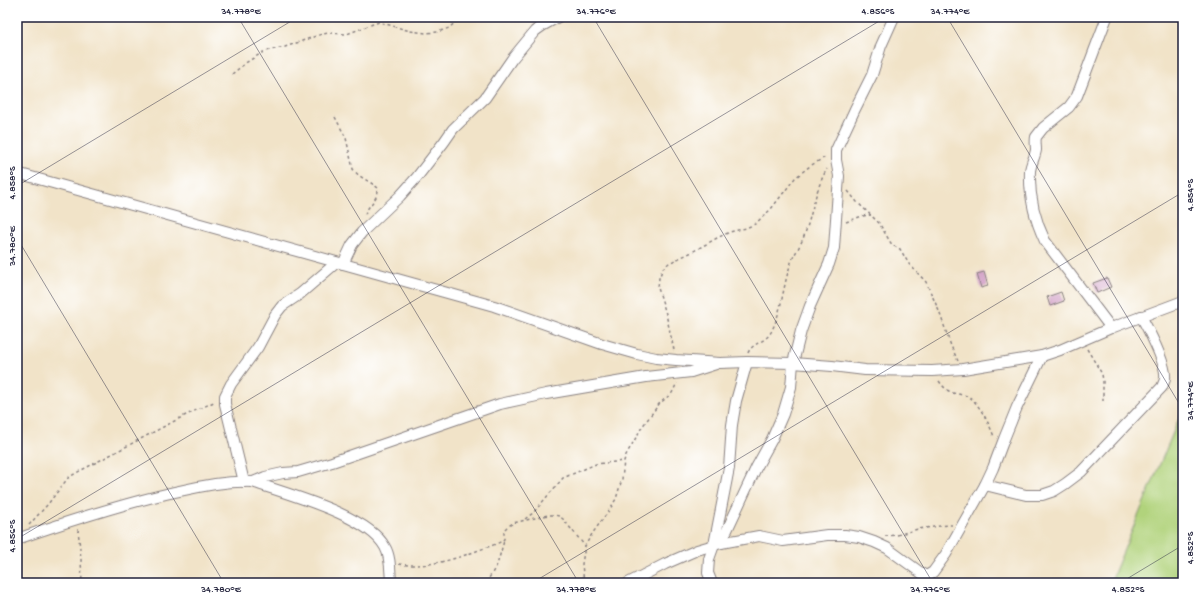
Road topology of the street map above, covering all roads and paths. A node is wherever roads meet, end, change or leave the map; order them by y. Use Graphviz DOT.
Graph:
graph roads {
  1 [pos="461,17"];
  2 [pos="558,17"];
  3 [pos="894,17"];
  4 [pos="1107,17"];
  5 [pos="232,74"];
  6 [pos="335,117"];
  7 [pos="836,156"];
  8 [pos="17,173"];
  9 [pos="838,176"];
  10 [pos="871,216"];
  11 [pos="835,227"];
  12 [pos="362,232"];
  13 [pos="340,263"];
  14 [pos="1183,301"];
  15 [pos="1141,316"];
  16 [pos="1111,328"];
  17 [pos="1082,340"];
  18 [pos="1042,356"];
  19 [pos="676,360"];
  20 [pos="747,362"];
  21 [pos="720,363"];
  22 [pos="793,363"];
  23 [pos="963,369"];
  24 [pos="932,371"];
  25 [pos="678,374"];
  26 [pos="225,396"];
  27 [pos="1102,401"];
  28 [pos="999,451"];
  29 [pos="624,461"];
  30 [pos="248,482"];
  31 [pos="985,485"];
  32 [pos="77,520"];
  33 [pos="522,522"];
  34 [pos="962,528"];
  35 [pos="21,537"];
  36 [pos="881,537"];
  37 [pos="504,539"];
  38 [pos="717,544"];
  39 [pos="585,546"];
  40 [pos="389,562"];
  41 [pos="82,583"];
  42 [pos="391,583"];
  43 [pos="486,583"];
  44 [pos="584,583"];
  45 [pos="628,583"];
  46 [pos="712,583"];
  1 -- 5 [label="path"];
  2 -- 12 [label="street"];
  3 -- 7 [label="street"];
  4 -- 16 [label="street"];
  6 -- 12 [label="path"];
  7 -- 9 [label="street"];
  7 -- 19 [label="path"];
  7 -- 20 [label="path"];
  8 -- 13 [label="street"];
  9 -- 10 [label="path"];
  9 -- 11 [label="street"];
  10 -- 11 [label="path"];
  10 -- 23 [label="path"];
  11 -- 22 [label="street"];
  12 -- 13 [label="street"];
  13 -- 19 [label="street"];
  13 -- 26 [label="street"];
  14 -- 15 [label="street"];
  15 -- 16 [label="street"];
  15 -- 31 [label="street"];
  16 -- 17 [label="street"];
  17 -- 18 [label="street"];
  17 -- 27 [label="path"];
  18 -- 23 [label="street"];
  18 -- 28 [label="street"];
  19 -- 21 [label="street"];
  20 -- 21 [label="street"];
  20 -- 22 [label="street"];
  20 -- 38 [label="street"];
  21 -- 25 [label="street"];
  22 -- 24 [label="street"];
  22 -- 38 [label="street"];
  23 -- 24 [label="street"];
  24 -- 28 [label="path"];
  25 -- 29 [label="path"];
  25 -- 30 [label="street"];
  26 -- 30 [label="street"];
  26 -- 35 [label="path"];
  28 -- 31 [label="street"];
  29 -- 33 [label="path"];
  29 -- 39 [label="path"];
  30 -- 32 [label="street"];
  30 -- 40 [label="street"];
  31 -- 34 [label="street"];
  32 -- 35 [label="street"];
  32 -- 41 [label="path"];
  33 -- 37 [label="path"];
  33 -- 39 [label="path"];
  34 -- 36 [label="path"];
  34 -- 38 [label="street"];
  37 -- 40 [label="path"];
  37 -- 43 [label="path"];
  38 -- 45 [label="street"];
  38 -- 46 [label="street"];
  39 -- 44 [label="path"];
  40 -- 42 [label="street"];
}
